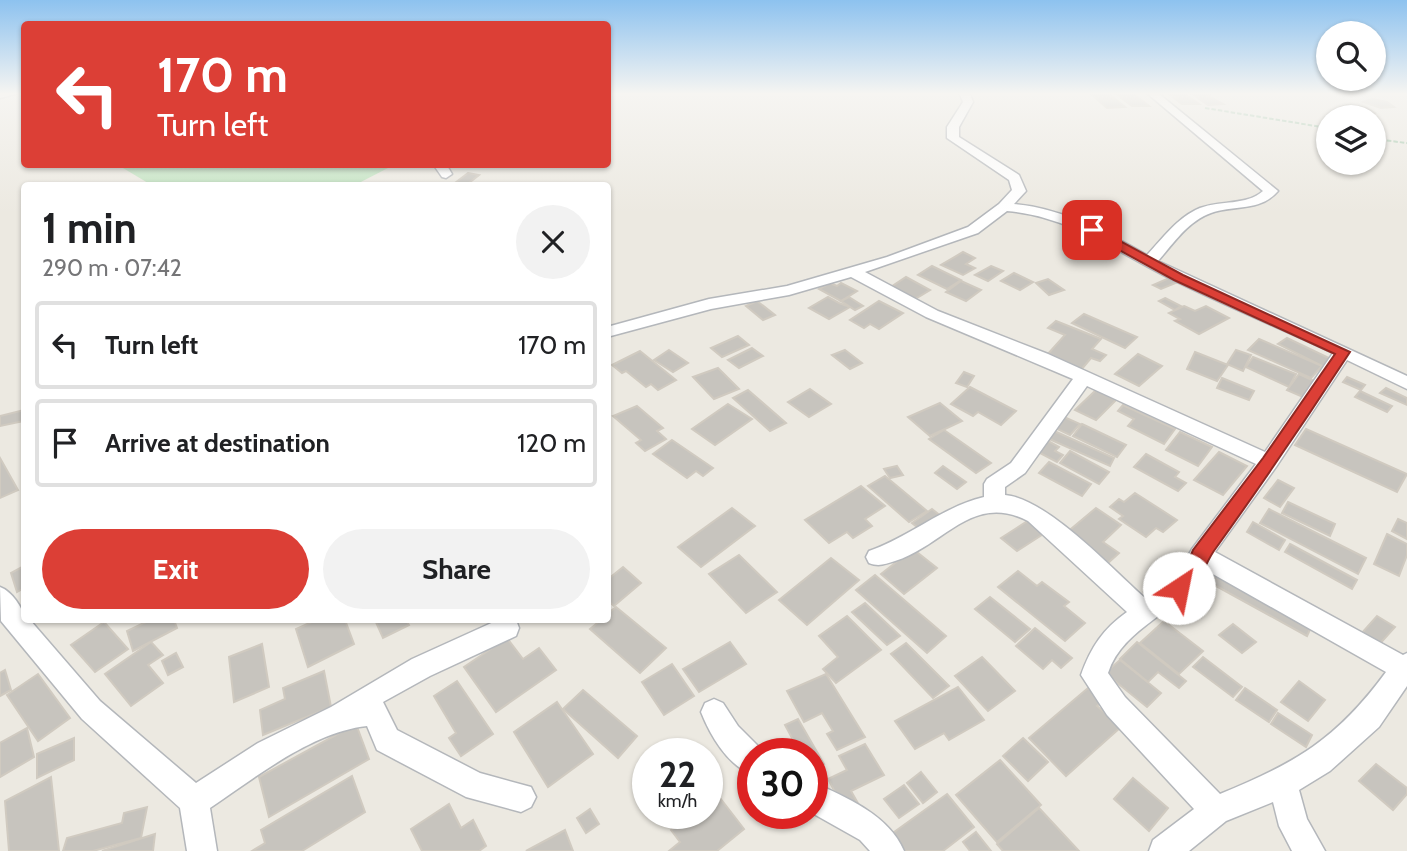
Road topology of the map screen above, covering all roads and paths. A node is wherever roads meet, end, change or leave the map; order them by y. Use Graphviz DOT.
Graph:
graph roads {
  1 [pos="953,134"];
  2 [pos="1201,134"];
  3 [pos="1386,140"];
  4 [pos="1407,143"];
  5 [pos="1004,207"];
  6 [pos="1149,262"];
  7 [pos="853,272"];
  8 [pos="611,331"];
  9 [pos="1343,352"];
  10 [pos="1084,377"];
  11 [pos="1407,383"];
  12 [pos="1269,462"];
  13 [pos="995,502"];
  14 [pos="1200,555"];
  15 [pos="877,557"];
  16 [pos="1146,614"];
  17 [pos="25,623"];
  18 [pos="507,628"];
  19 [pos="1405,667"];
  20 [pos="713,712"];
  21 [pos="340,716"];
  22 [pos="737,744"];
  23 [pos="1283,783"];
  24 [pos="522,797"];
  25 [pos="194,801"];
  26 [pos="828,806"];
  27 [pos="1216,811"];
  28 [pos="202,851"];
  29 [pos="889,851"];
  30 [pos="1164,851"];
  31 [pos="1310,851"];
  1 -- 5 [label="street"];
  2 -- 6 [label="street"];
  3 -- 4 [label="path"];
  5 -- 6 [label="street"];
  5 -- 7 [label="street"];
  6 -- 9 [label="street"];
  7 -- 8 [label="street"];
  7 -- 10 [label="street"];
  9 -- 11 [label="street"];
  9 -- 12 [label="street"];
  10 -- 12 [label="street"];
  10 -- 13 [label="street"];
  12 -- 14 [label="street"];
  13 -- 15 [label="street"];
  13 -- 16 [label="street"];
  14 -- 16 [label="street"];
  14 -- 19 [label="street"];
  16 -- 27 [label="street"];
  17 -- 25 [label="street"];
  18 -- 21 [label="street"];
  19 -- 23 [label="street"];
  20 -- 22 [label="street"];
  21 -- 24 [label="street"];
  21 -- 25 [label="street"];
  23 -- 27 [label="street"];
  23 -- 31 [label="street"];
  25 -- 28 [label="street"];
  26 -- 29 [label="street"];
  27 -- 30 [label="street"];
}
